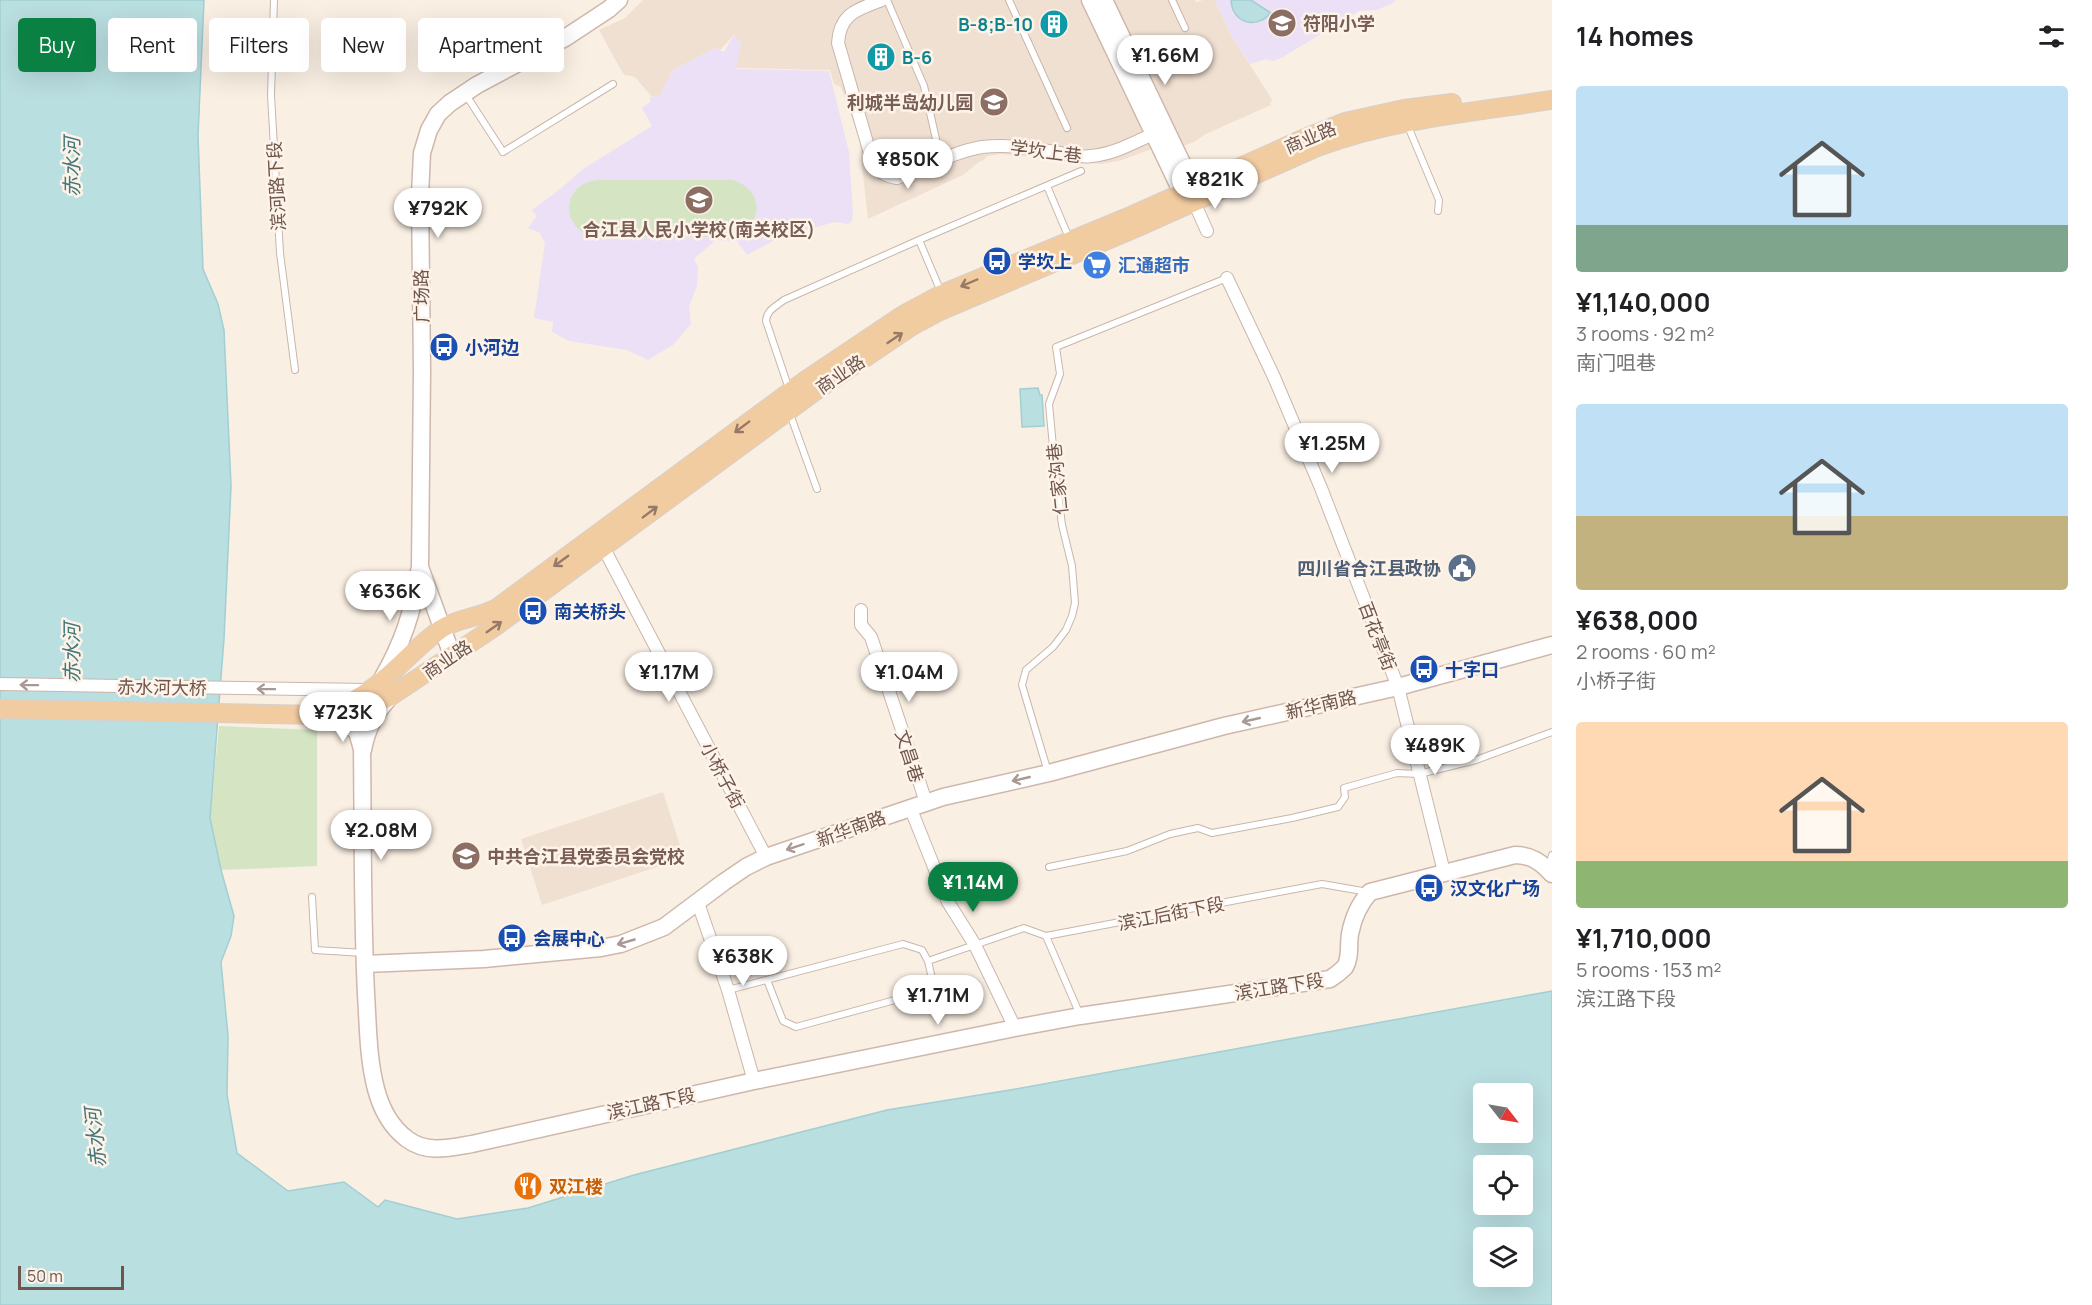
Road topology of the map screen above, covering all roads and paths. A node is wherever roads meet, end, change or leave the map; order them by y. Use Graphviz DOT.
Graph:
graph roads {
  1 [pos="274,0"];
  2 [pos="619,0"];
  3 [pos="882,0"];
  4 [pos="887,0"];
  5 [pos="1009,0"];
  6 [pos="1090,0"];
  7 [pos="1104,0"];
  8 [pos="1172,0"];
  9 [pos="1185,28"];
  10 [pos="613,84"];
  11 [pos="1552,89"];
  12 [pos="465,94"];
  13 [pos="1552,100"];
  14 [pos="1405,115"];
  15 [pos="1067,128"];
  16 [pos="1160,131"];
  17 [pos="936,139"];
  18 [pos="1081,171"];
  19 [pos="1047,186"];
  20 [pos="1190,194"];
  21 [pos="1438,211"];
  22 [pos="1207,231"];
  23 [pos="919,240"];
  24 [pos="1070,240"];
  25 [pos="1227,278"];
  26 [pos="942,294"];
  27 [pos="296,370"];
  28 [pos="789,400"];
  29 [pos="817,489"];
  30 [pos="600,541"];
  31 [pos="420,567"];
  32 [pos="861,610"];
  33 [pos="442,629"];
  34 [pos="1552,645"];
  35 [pos="452,655"];
  36 [pos="0,684"];
  37 [pos="1398,687"];
  38 [pos="380,690"];
  39 [pos="0,709"];
  40 [pos="322,715"];
  41 [pos="342,719"];
  42 [pos="1552,732"];
  43 [pos="362,757"];
  44 [pos="1049,772"];
  45 [pos="1419,774"];
  46 [pos="918,804"];
  47 [pos="766,857"];
  48 [pos="1551,866"];
  49 [pos="1049,867"];
  50 [pos="1444,872"];
  51 [pos="1370,892"];
  52 [pos="312,897"];
  53 [pos="698,903"];
  54 [pos="1046,936"];
  55 [pos="975,945"];
  56 [pos="364,958"];
  57 [pos="928,961"];
  58 [pos="767,980"];
  59 [pos="728,990"];
  60 [pos="1080,1016"];
  61 [pos="1015,1028"];
  62 [pos="754,1081"];
  1 -- 27 [label="lane, 滨河路下段"];
  2 -- 12 [label="main road, 广场路"];
  3 -- 16 [label="street, 学坎上巷"];
  4 -- 17 [label="lane"];
  5 -- 15 [label="lane"];
  6 -- 16 [label="main road"];
  7 -- 16 [label="main road"];
  8 -- 9 [label="lane"];
  10 -- 12 [label="lane"];
  11 -- 14 [label="main road, 商业路"];
  12 -- 31 [label="main road, 广场路"];
  13 -- 14 [label="main road, 商业路"];
  14 -- 20 [label="main road, 商业路"];
  14 -- 21 [label="lane"];
  16 -- 20 [label="main road"];
  18 -- 19 [label="lane"];
  19 -- 23 [label="lane"];
  19 -- 24 [label="lane"];
  20 -- 22 [label="street"];
  20 -- 24 [label="main road, 商业路"];
  28 -- 20 [label="main road, 商业路, one-way"];
  23 -- 26 [label="lane"];
  23 -- 28 [label="lane"];
  24 -- 26 [label="main road, 商业路, one-way"];
  25 -- 37 [label="street, 百花亭街"];
  25 -- 44 [label="lane, 仁家沟巷"];
  26 -- 28 [label="main road, 商业路"];
  28 -- 29 [label="lane"];
  28 -- 30 [label="main road, 商业路"];
  30 -- 33 [label="main road, 商业路, one-way"];
  35 -- 30 [label="main road, 商业路, one-way"];
  30 -- 47 [label="street, 小桥子街"];
  31 -- 33 [label="main road, 广场路"];
  31 -- 38 [label="main road"];
  32 -- 46 [label="street, 文昌巷"];
  33 -- 35 [label="main road, 广场路"];
  33 -- 38 [label="main road, 商业路"];
  34 -- 37 [label="main road, 新华南路"];
  35 -- 38 [label="main road, 商业路"];
  38 -- 36 [label="street, 赤水河大桥, one-way"];
  37 -- 44 [label="main road, 新华南路, one-way"];
  37 -- 45 [label="street, 百花亭街"];
  38 -- 40 [label="main road, 商业路"];
  38 -- 41 [label="main road, 商业路"];
  38 -- 43 [label="main road"];
  39 -- 40 [label="main road, 赤水河大桥"];
  40 -- 41 [label="main road"];
  41 -- 43 [label="main road"];
  42 -- 45 [label="lane"];
  43 -- 56 [label="main road"];
  44 -- 46 [label="main road, 新华南路, one-way"];
  45 -- 49 [label="lane"];
  45 -- 50 [label="street, 百花亭街"];
  46 -- 47 [label="main road, 新华南路, one-way"];
  46 -- 55 [label="street, 文昌巷"];
  47 -- 53 [label="main road, 新华南路"];
  48 -- 50 [label="main road"];
  50 -- 51 [label="main road"];
  51 -- 54 [label="lane, 滨江后街下段"];
  51 -- 60 [label="main road, 滨江路下段"];
  52 -- 56 [label="lane"];
  53 -- 56 [label="main road, 新华南路, one-way"];
  53 -- 59 [label="street"];
  54 -- 55 [label="lane, 滨江后街下段"];
  54 -- 60 [label="lane"];
  55 -- 57 [label="lane, 滨江后街下段"];
  55 -- 61 [label="street, 文昌巷"];
  56 -- 62 [label="main road, 滨江路下段"];
  57 -- 58 [label="lane"];
  57 -- 58 [label="lane"];
  58 -- 59 [label="lane"];
  59 -- 62 [label="street"];
  60 -- 61 [label="main road, 滨江路下段"];
  61 -- 62 [label="main road, 滨江路下段"];
}
